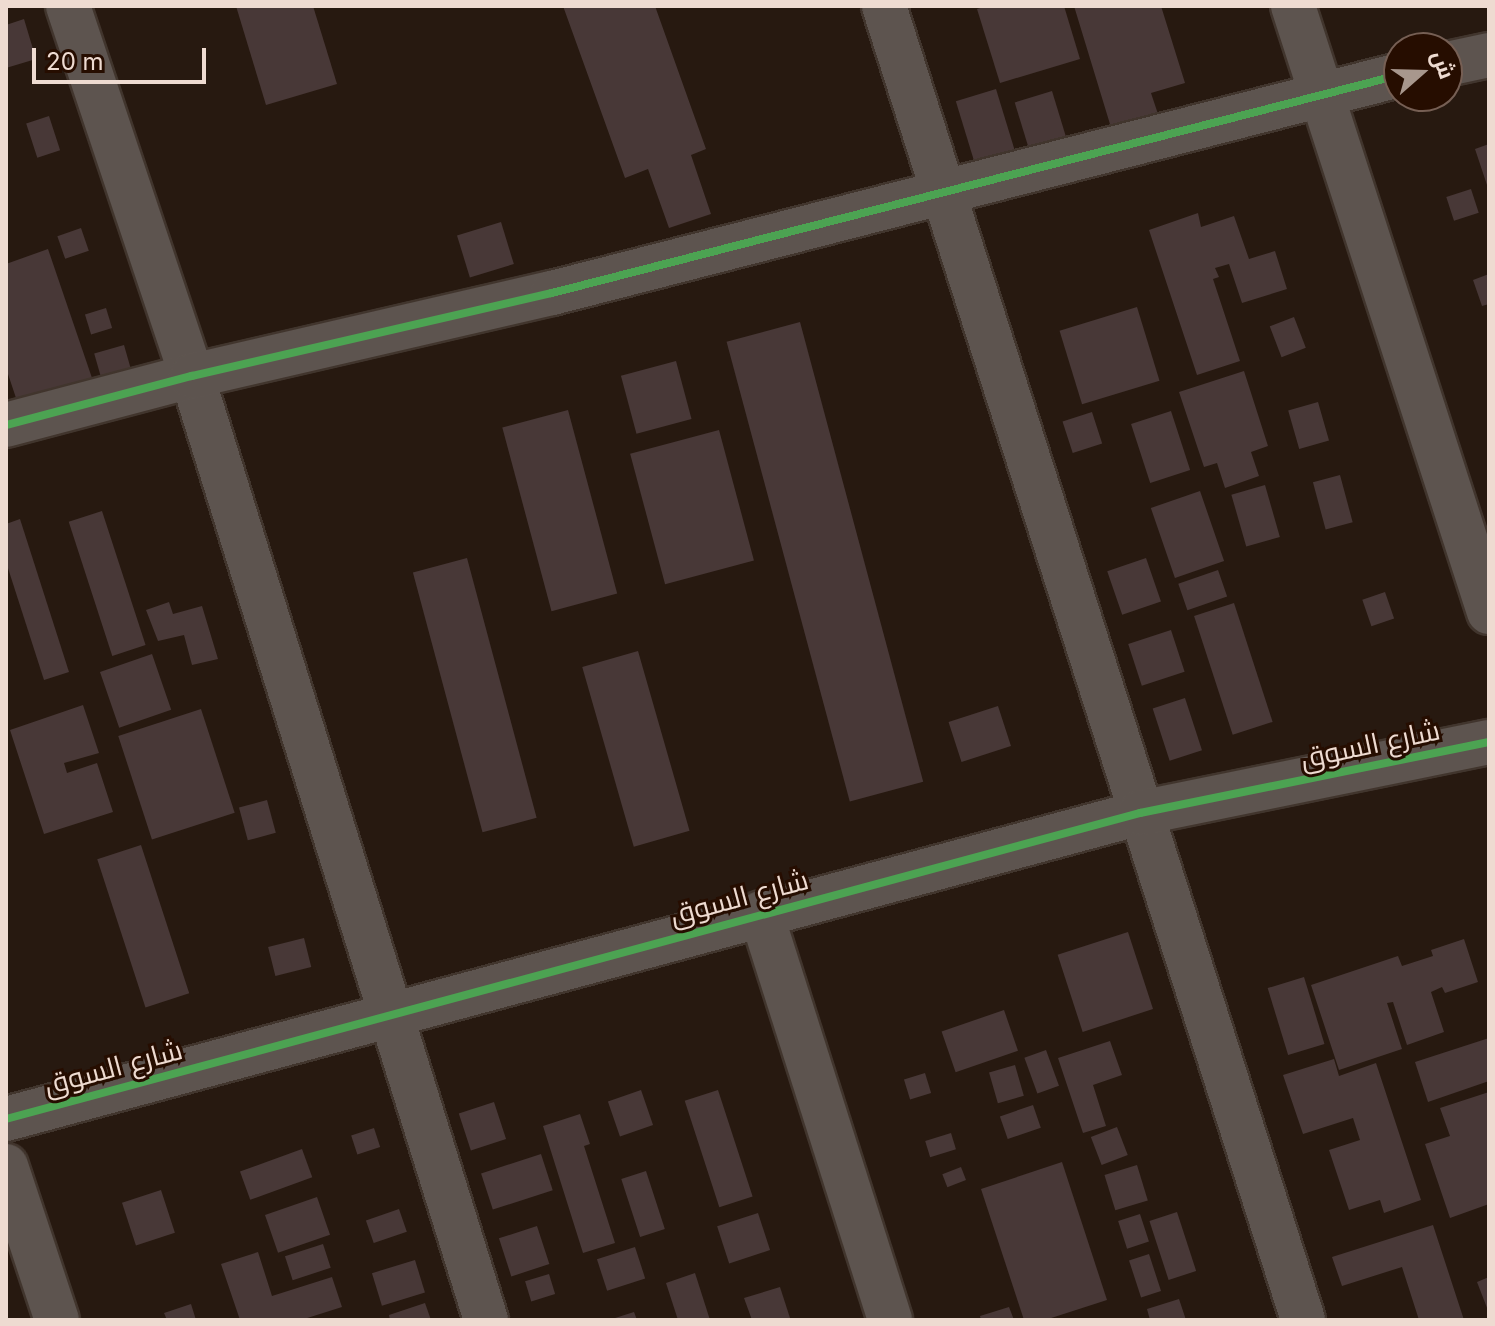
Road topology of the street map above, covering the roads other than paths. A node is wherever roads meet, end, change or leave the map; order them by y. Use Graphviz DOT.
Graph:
graph roads {
  1 [pos="68,6"];
  2 [pos="884,6"];
  3 [pos="1293,6"];
  4 [pos="1489,55"];
  5 [pos="1463,61"];
  6 [pos="1383,79"];
  7 [pos="1319,93"];
  8 [pos="944,191"];
  9 [pos="192,376"];
  10 [pos="6,425"];
  11 [pos="1489,612"];
  12 [pos="1489,742"];
  13 [pos="1140,813"];
  14 [pos="761,913"];
  15 [pos="393,1012"];
  16 [pos="6,1119"];
  17 [pos="6,1166"];
  18 [pos="57,1320"];
  19 [pos="486,1320"];
  20 [pos="890,1320"];
  21 [pos="1303,1320"];
  1 -- 9 [label="street"];
  2 -- 8 [label="street"];
  3 -- 7 [label="street"];
  4 -- 5 [label="street"];
  6 -- 7 [label="street"];
  7 -- 8 [label="street"];
  7 -- 11 [label="street"];
  8 -- 9 [label="street"];
  8 -- 13 [label="street"];
  9 -- 10 [label="street"];
  9 -- 15 [label="street"];
  12 -- 13 [label="street, شارع السوق"];
  13 -- 14 [label="street, شارع السوق"];
  13 -- 21 [label="street"];
  14 -- 15 [label="street, شارع السوق"];
  14 -- 20 [label="street"];
  15 -- 16 [label="street, شارع السوق"];
  15 -- 19 [label="street"];
  17 -- 18 [label="street"];
}
